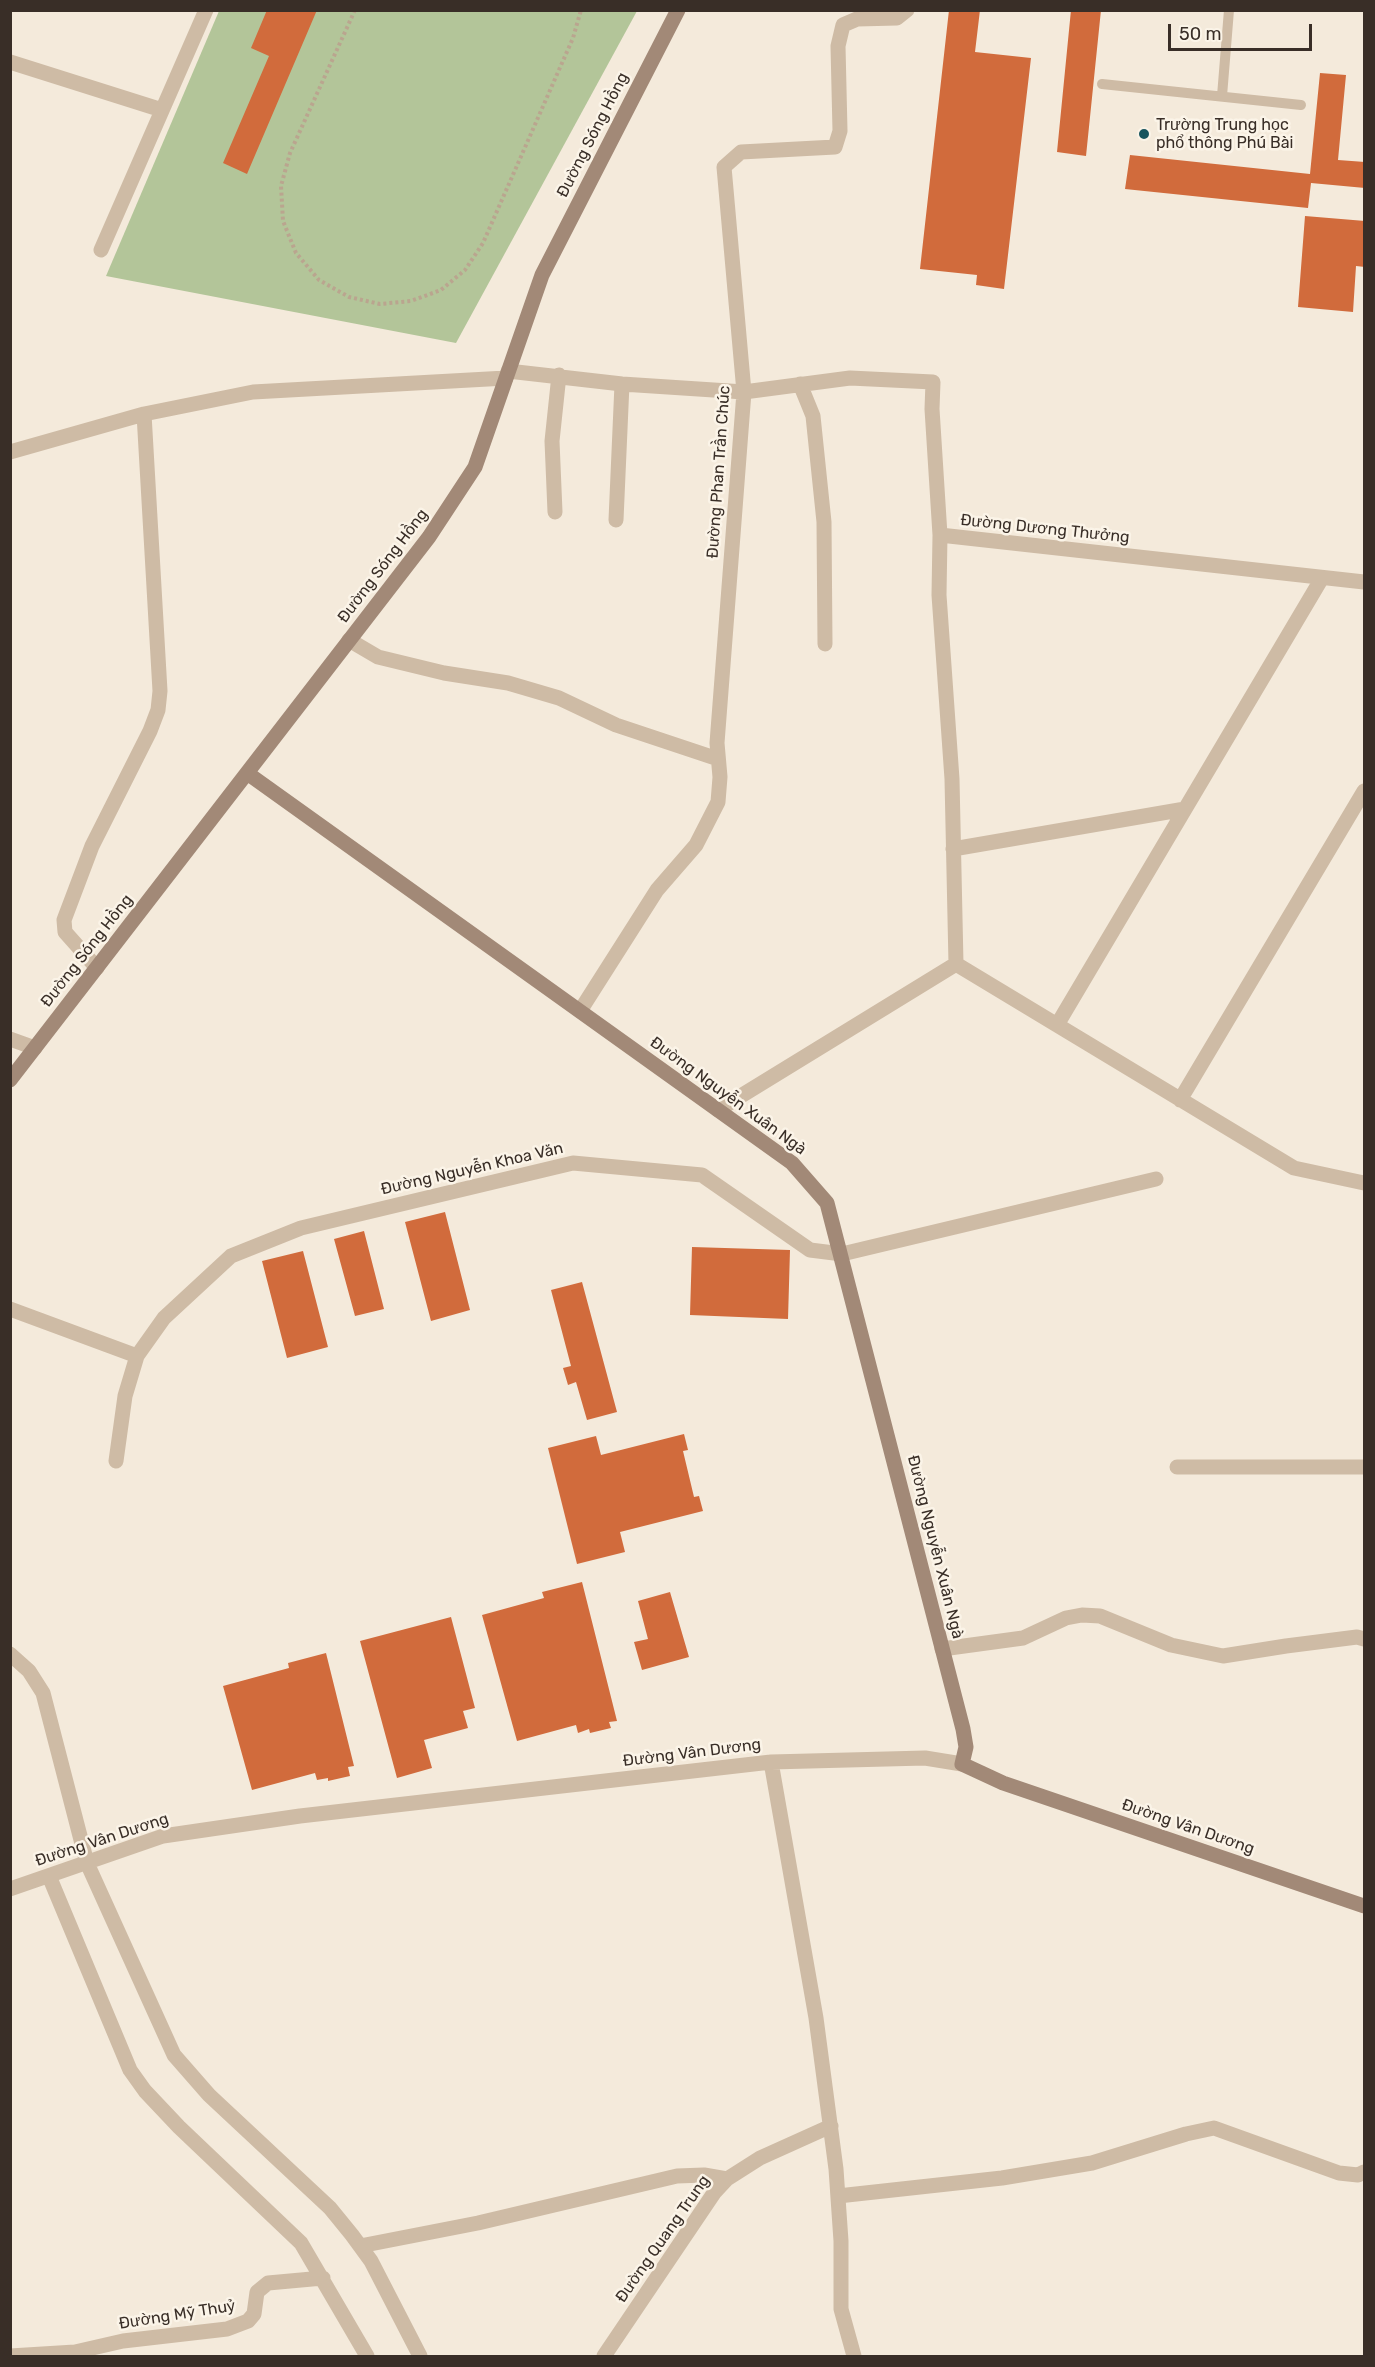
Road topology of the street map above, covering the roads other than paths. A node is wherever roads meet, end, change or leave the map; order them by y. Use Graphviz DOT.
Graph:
graph roads {
  1 [pos="206,10"];
  2 [pos="678,10"];
  3 [pos="907,10"];
  4 [pos="1229,10"];
  5 [pos="10,62"];
  6 [pos="1102,84"];
  7 [pos="1222,96"];
  8 [pos="1301,105"];
  9 [pos="162,110"];
  10 [pos="101,250"];
  11 [pos="507,374"];
  12 [pos="559,375"];
  13 [pos="622,384"];
  14 [pos="800,384"];
  15 [pos="744,392"];
  16 [pos="144,414"];
  17 [pos="10,453"];
  18 [pos="555,512"];
  19 [pos="616,520"];
  20 [pos="940,536"];
  21 [pos="1322,578"];
  22 [pos="1365,582"];
  23 [pos="350,640"];
  24 [pos="825,644"];
  25 [pos="718,759"];
  26 [pos="247,773"];
  27 [pos="1365,791"];
  28 [pos="1185,809"];
  29 [pos="953,849"];
  30 [pos="956,964"];
  31 [pos="97,968"];
  32 [pos="580,1011"];
  33 [pos="1057,1025"];
  34 [pos="10,1039"];
  35 [pos="35,1048"];
  36 [pos="10,1080"];
  37 [pos="1180,1100"];
  38 [pos="718,1110"];
  39 [pos="1156,1179"];
  40 [pos="1365,1183"];
  41 [pos="842,1254"];
  42 [pos="10,1308"];
  43 [pos="137,1356"];
  44 [pos="116,1461"];
  45 [pos="1177,1467"];
  46 [pos="1365,1467"];
  47 [pos="1365,1639"];
  48 [pos="942,1649"];
  49 [pos="10,1654"];
  50 [pos="771,1762"];
  51 [pos="962,1764"];
  52 [pos="87,1863"];
  53 [pos="49,1876"];
  54 [pos="10,1889"];
  55 [pos="1365,1906"];
  56 [pos="831,2126"];
  57 [pos="1365,2172"];
  58 [pos="727,2179"];
  59 [pos="838,2196"];
  60 [pos="360,2246"];
  61 [pos="323,2278"];
  62 [pos="10,2356"];
  63 [pos="367,2356"];
  64 [pos="420,2356"];
  65 [pos="604,2356"];
  66 [pos="854,2356"];
  1 -- 9 [label="street"];
  2 -- 11 [label="street, Đường Sóng Hồng"];
  3 -- 15 [label="street, Đường Phan Trần Chúc"];
  4 -- 7 [label="lane"];
  5 -- 9 [label="street"];
  6 -- 7 [label="lane"];
  7 -- 8 [label="lane"];
  9 -- 10 [label="street"];
  11 -- 12 [label="street, Đường Dương Thưởng"];
  11 -- 16 [label="street, Đường Dương Thưởng"];
  11 -- 23 [label="street, Đường Sóng Hồng"];
  12 -- 13 [label="street, Đường Dương Thưởng"];
  12 -- 18 [label="street"];
  13 -- 15 [label="street, Đường Dương Thưởng"];
  13 -- 19 [label="street"];
  14 -- 15 [label="street, Đường Dương Thưởng"];
  14 -- 20 [label="street, Đường Dương Thưởng"];
  14 -- 24 [label="street"];
  15 -- 25 [label="street, Đường Phan Trần Chúc"];
  16 -- 17 [label="street, Đường Dương Thưởng"];
  16 -- 31 [label="street"];
  20 -- 21 [label="street, Đường Dương Thưởng"];
  20 -- 29 [label="street"];
  21 -- 22 [label="street, Đường Dương Thưởng"];
  21 -- 28 [label="street"];
  23 -- 25 [label="street"];
  23 -- 26 [label="street, Đường Sóng Hồng"];
  25 -- 32 [label="street, Đường Phan Trần Chúc"];
  26 -- 31 [label="street, Đường Sóng Hồng"];
  26 -- 32 [label="street, Đường Nguyễn Xuân Ngà"];
  27 -- 37 [label="street"];
  28 -- 29 [label="street"];
  28 -- 33 [label="street"];
  29 -- 30 [label="street"];
  30 -- 33 [label="street"];
  30 -- 38 [label="street"];
  31 -- 35 [label="street, Đường Sóng Hồng"];
  32 -- 38 [label="street, Đường Nguyễn Xuân Ngà"];
  33 -- 37 [label="street"];
  34 -- 35 [label="street"];
  35 -- 36 [label="street, Đường Sóng Hồng"];
  37 -- 40 [label="street"];
  38 -- 41 [label="street, Đường Nguyễn Xuân Ngà"];
  39 -- 41 [label="street"];
  41 -- 43 [label="street, Đường Nguyễn Khoa Văn"];
  41 -- 48 [label="street, Đường Nguyễn Xuân Ngà"];
  42 -- 43 [label="street"];
  43 -- 44 [label="street, Đường Nguyễn Khoa Văn"];
  45 -- 46 [label="street"];
  47 -- 48 [label="street"];
  48 -- 51 [label="street, Đường Nguyễn Xuân Ngà"];
  49 -- 52 [label="street"];
  50 -- 51 [label="street, Đường Vân Dương"];
  50 -- 52 [label="street, Đường Vân Dương"];
  50 -- 56 [label="street"];
  51 -- 55 [label="street, Đường Vân Dương"];
  52 -- 53 [label="street, Đường Vân Dương"];
  52 -- 60 [label="street"];
  53 -- 54 [label="street, Đường Vân Dương"];
  53 -- 61 [label="street"];
  56 -- 58 [label="street, Đường Quang Trung"];
  56 -- 59 [label="street"];
  57 -- 59 [label="street"];
  58 -- 60 [label="street"];
  58 -- 65 [label="street, Đường Quang Trung"];
  59 -- 66 [label="street"];
  60 -- 64 [label="street"];
  61 -- 62 [label="street, Đường Mỹ Thuỷ"];
  61 -- 63 [label="street"];
}
